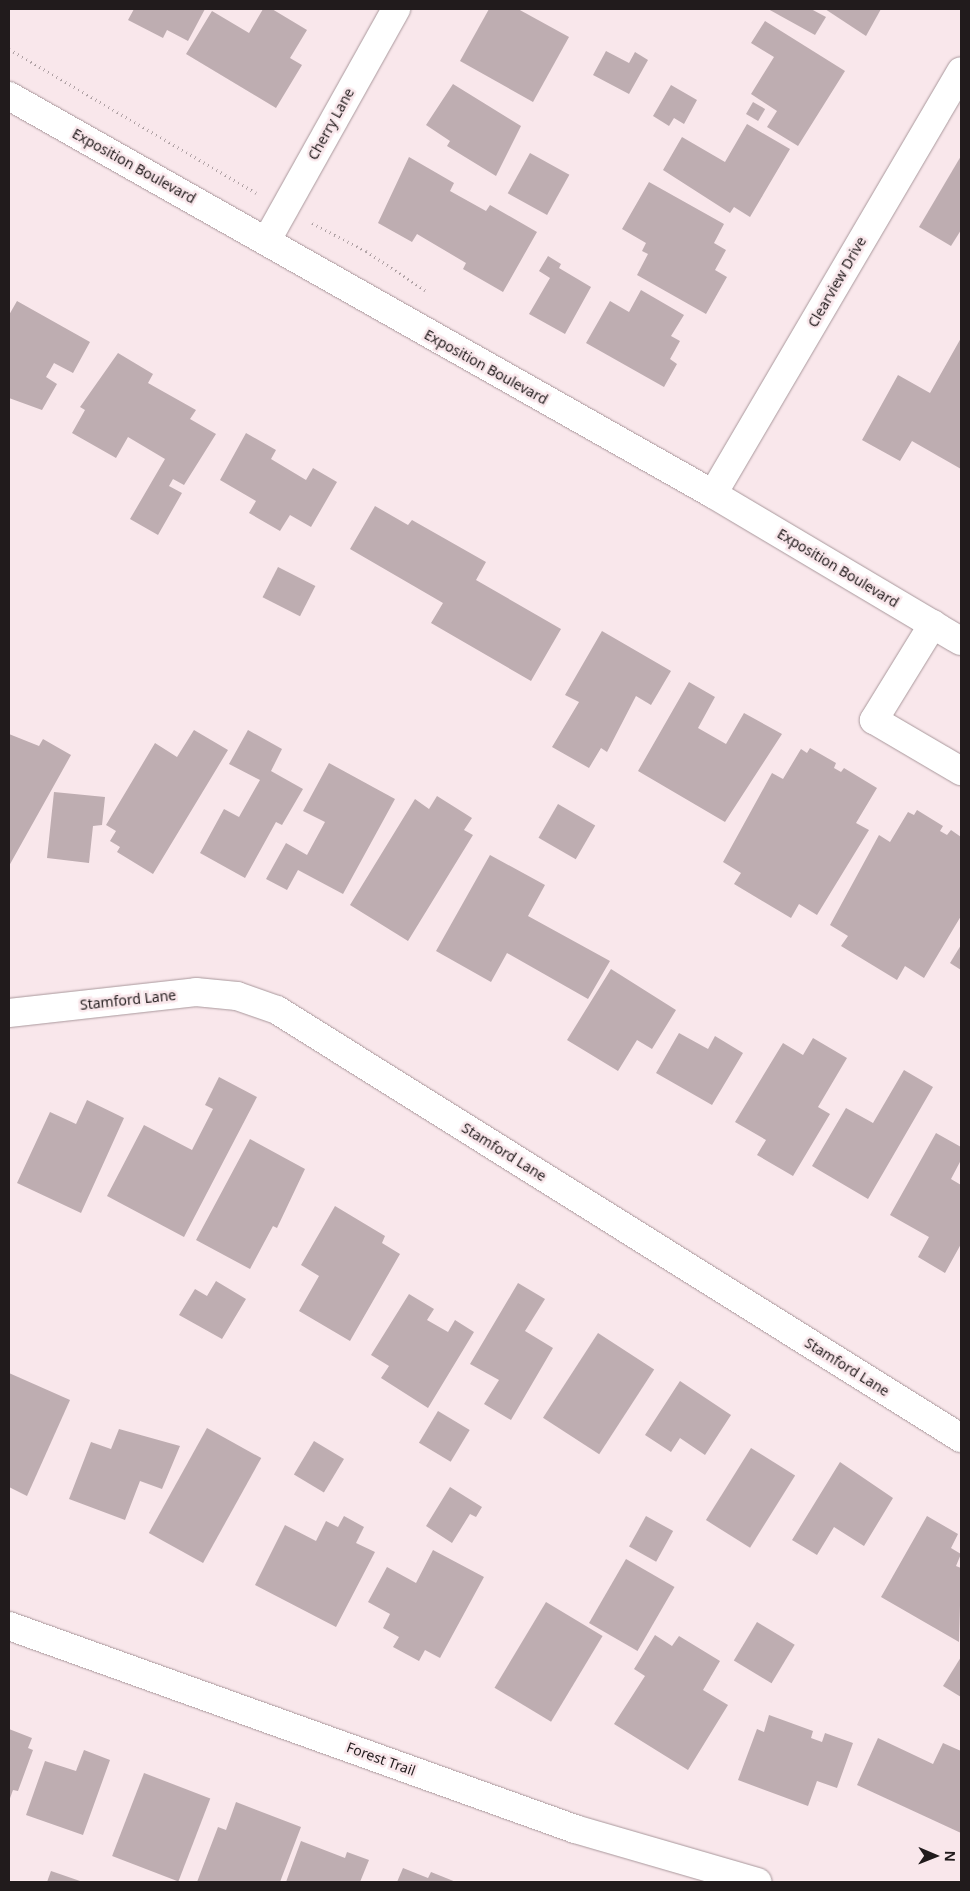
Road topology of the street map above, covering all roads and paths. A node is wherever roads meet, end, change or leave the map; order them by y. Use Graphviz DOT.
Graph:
graph roads {
  1 [pos="396,9"];
  2 [pos="9,49"];
  3 [pos="961,70"];
  4 [pos="9,96"];
  5 [pos="259,194"];
  6 [pos="267,240"];
  7 [pos="713,494"];
  8 [pos="933,624"];
  9 [pos="961,641"];
  10 [pos="961,771"];
  11 [pos="9,1013"];
  12 [pos="961,1438"];
  13 [pos="9,1626"];
  14 [pos="757,1882"];
  1 -- 6 [label="street, Cherry Lane"];
  2 -- 5 [label="path"];
  3 -- 7 [label="street, Clearview Drive"];
  4 -- 6 [label="street, Exposition Boulevard"];
  6 -- 7 [label="street, Exposition Boulevard"];
  7 -- 8 [label="street, Exposition Boulevard"];
  8 -- 9 [label="street, Exposition Boulevard"];
  8 -- 10 [label="street"];
  11 -- 12 [label="street, Stamford Lane"];
  13 -- 14 [label="street, Forest Trail"];
}
